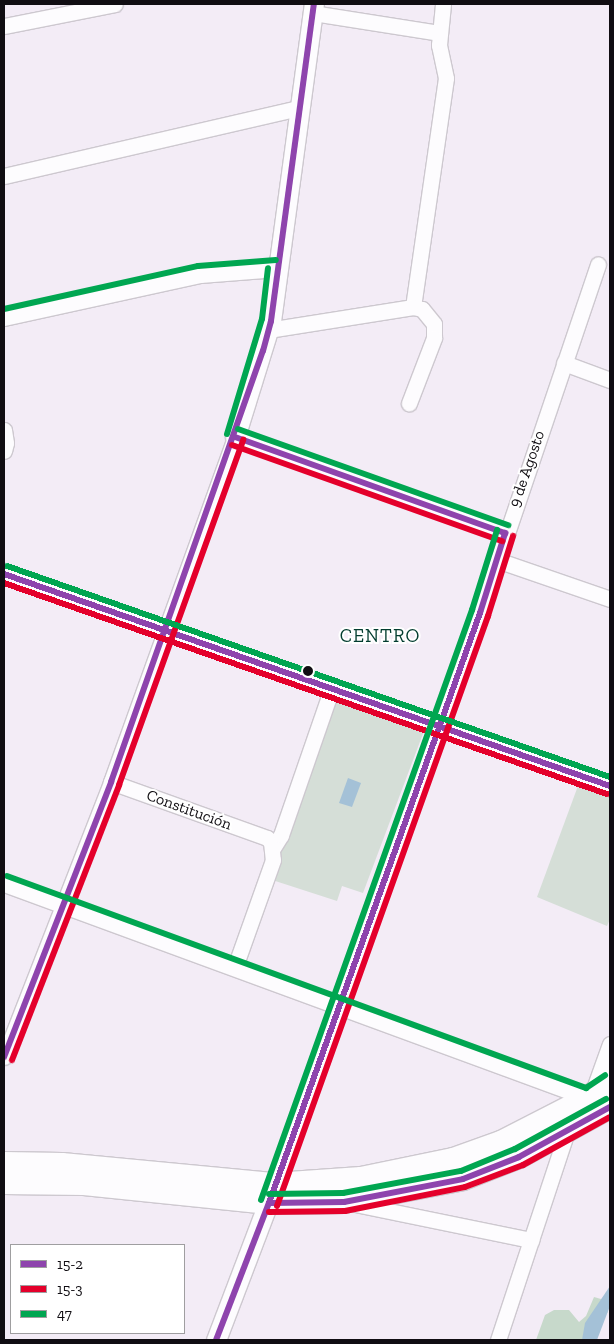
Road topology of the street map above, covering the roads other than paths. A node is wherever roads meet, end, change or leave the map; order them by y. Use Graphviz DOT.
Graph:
graph roads {
  1 [pos="115,4"];
  2 [pos="443,4"];
  3 [pos="314,8"];
  4 [pos="57,10"];
  5 [pos="4,26"];
  6 [pos="439,33"];
  7 [pos="299,108"];
  8 [pos="4,176"];
  9 [pos="598,264"];
  10 [pos="277,269"];
  11 [pos="413,307"];
  12 [pos="4,318"];
  13 [pos="268,330"];
  14 [pos="564,363"];
  15 [pos="610,380"];
  16 [pos="409,403"];
  17 [pos="4,430"];
  18 [pos="235,437"];
  19 [pos="4,450"];
  20 [pos="505,533"];
  21 [pos="497,560"];
  22 [pos="4,574"];
  23 [pos="610,598"];
  24 [pos="164,631"];
  25 [pos="332,688"];
  26 [pos="438,727"];
  27 [pos="111,782"];
  28 [pos="610,786"];
  29 [pos="270,843"];
  30 [pos="4,884"];
  31 [pos="62,905"];
  32 [pos="235,967"];
  33 [pos="338,1005"];
  34 [pos="610,1044"];
  35 [pos="4,1057"];
  36 [pos="610,1082"];
  37 [pos="597,1100"];
  38 [pos="567,1131"];
  39 [pos="4,1163"];
  40 [pos="4,1183"];
  41 [pos="272,1193"];
  42 [pos="341,1202"];
  43 [pos="531,1240"];
  44 [pos="216,1340"];
  45 [pos="498,1340"];
  1 -- 4 [label="street"];
  2 -- 6 [label="street"];
  3 -- 6 [label="street"];
  3 -- 7 [label="main road"];
  4 -- 5 [label="street"];
  6 -- 11 [label="street"];
  7 -- 8 [label="street"];
  7 -- 10 [label="main road"];
  9 -- 14 [label="street, 9 de Agosto"];
  10 -- 12 [label="street"];
  10 -- 13 [label="main road"];
  11 -- 13 [label="street"];
  11 -- 16 [label="street"];
  13 -- 18 [label="main road"];
  14 -- 15 [label="street"];
  14 -- 20 [label="street, 9 de Agosto"];
  17 -- 19 [label="street"];
  18 -- 20 [label="street"];
  18 -- 24 [label="street"];
  20 -- 21 [label="street, 9 de Agosto"];
  21 -- 23 [label="street"];
  21 -- 26 [label="street, 9 de Agosto"];
  22 -- 24 [label="street"];
  24 -- 25 [label="street"];
  24 -- 27 [label="street"];
  25 -- 26 [label="street"];
  25 -- 29 [label="street"];
  26 -- 28 [label="street"];
  26 -- 33 [label="street, 9 de Agosto"];
  27 -- 29 [label="street, Constitución"];
  27 -- 31 [label="street"];
  29 -- 32 [label="street"];
  30 -- 31 [label="street"];
  31 -- 32 [label="street"];
  31 -- 35 [label="street"];
  32 -- 33 [label="street"];
  33 -- 37 [label="street"];
  33 -- 41 [label="street, 9 de Agosto"];
  34 -- 37 [label="street"];
  36 -- 37 [label="highway"];
  37 -- 38 [label="highway"];
  37 -- 41 [label="highway"];
  38 -- 42 [label="highway"];
  38 -- 43 [label="street"];
  39 -- 41 [label="highway"];
  40 -- 41 [label="highway"];
  41 -- 42 [label="highway"];
  41 -- 44 [label="main road"];
  42 -- 43 [label="street"];
  43 -- 45 [label="street"];
}
